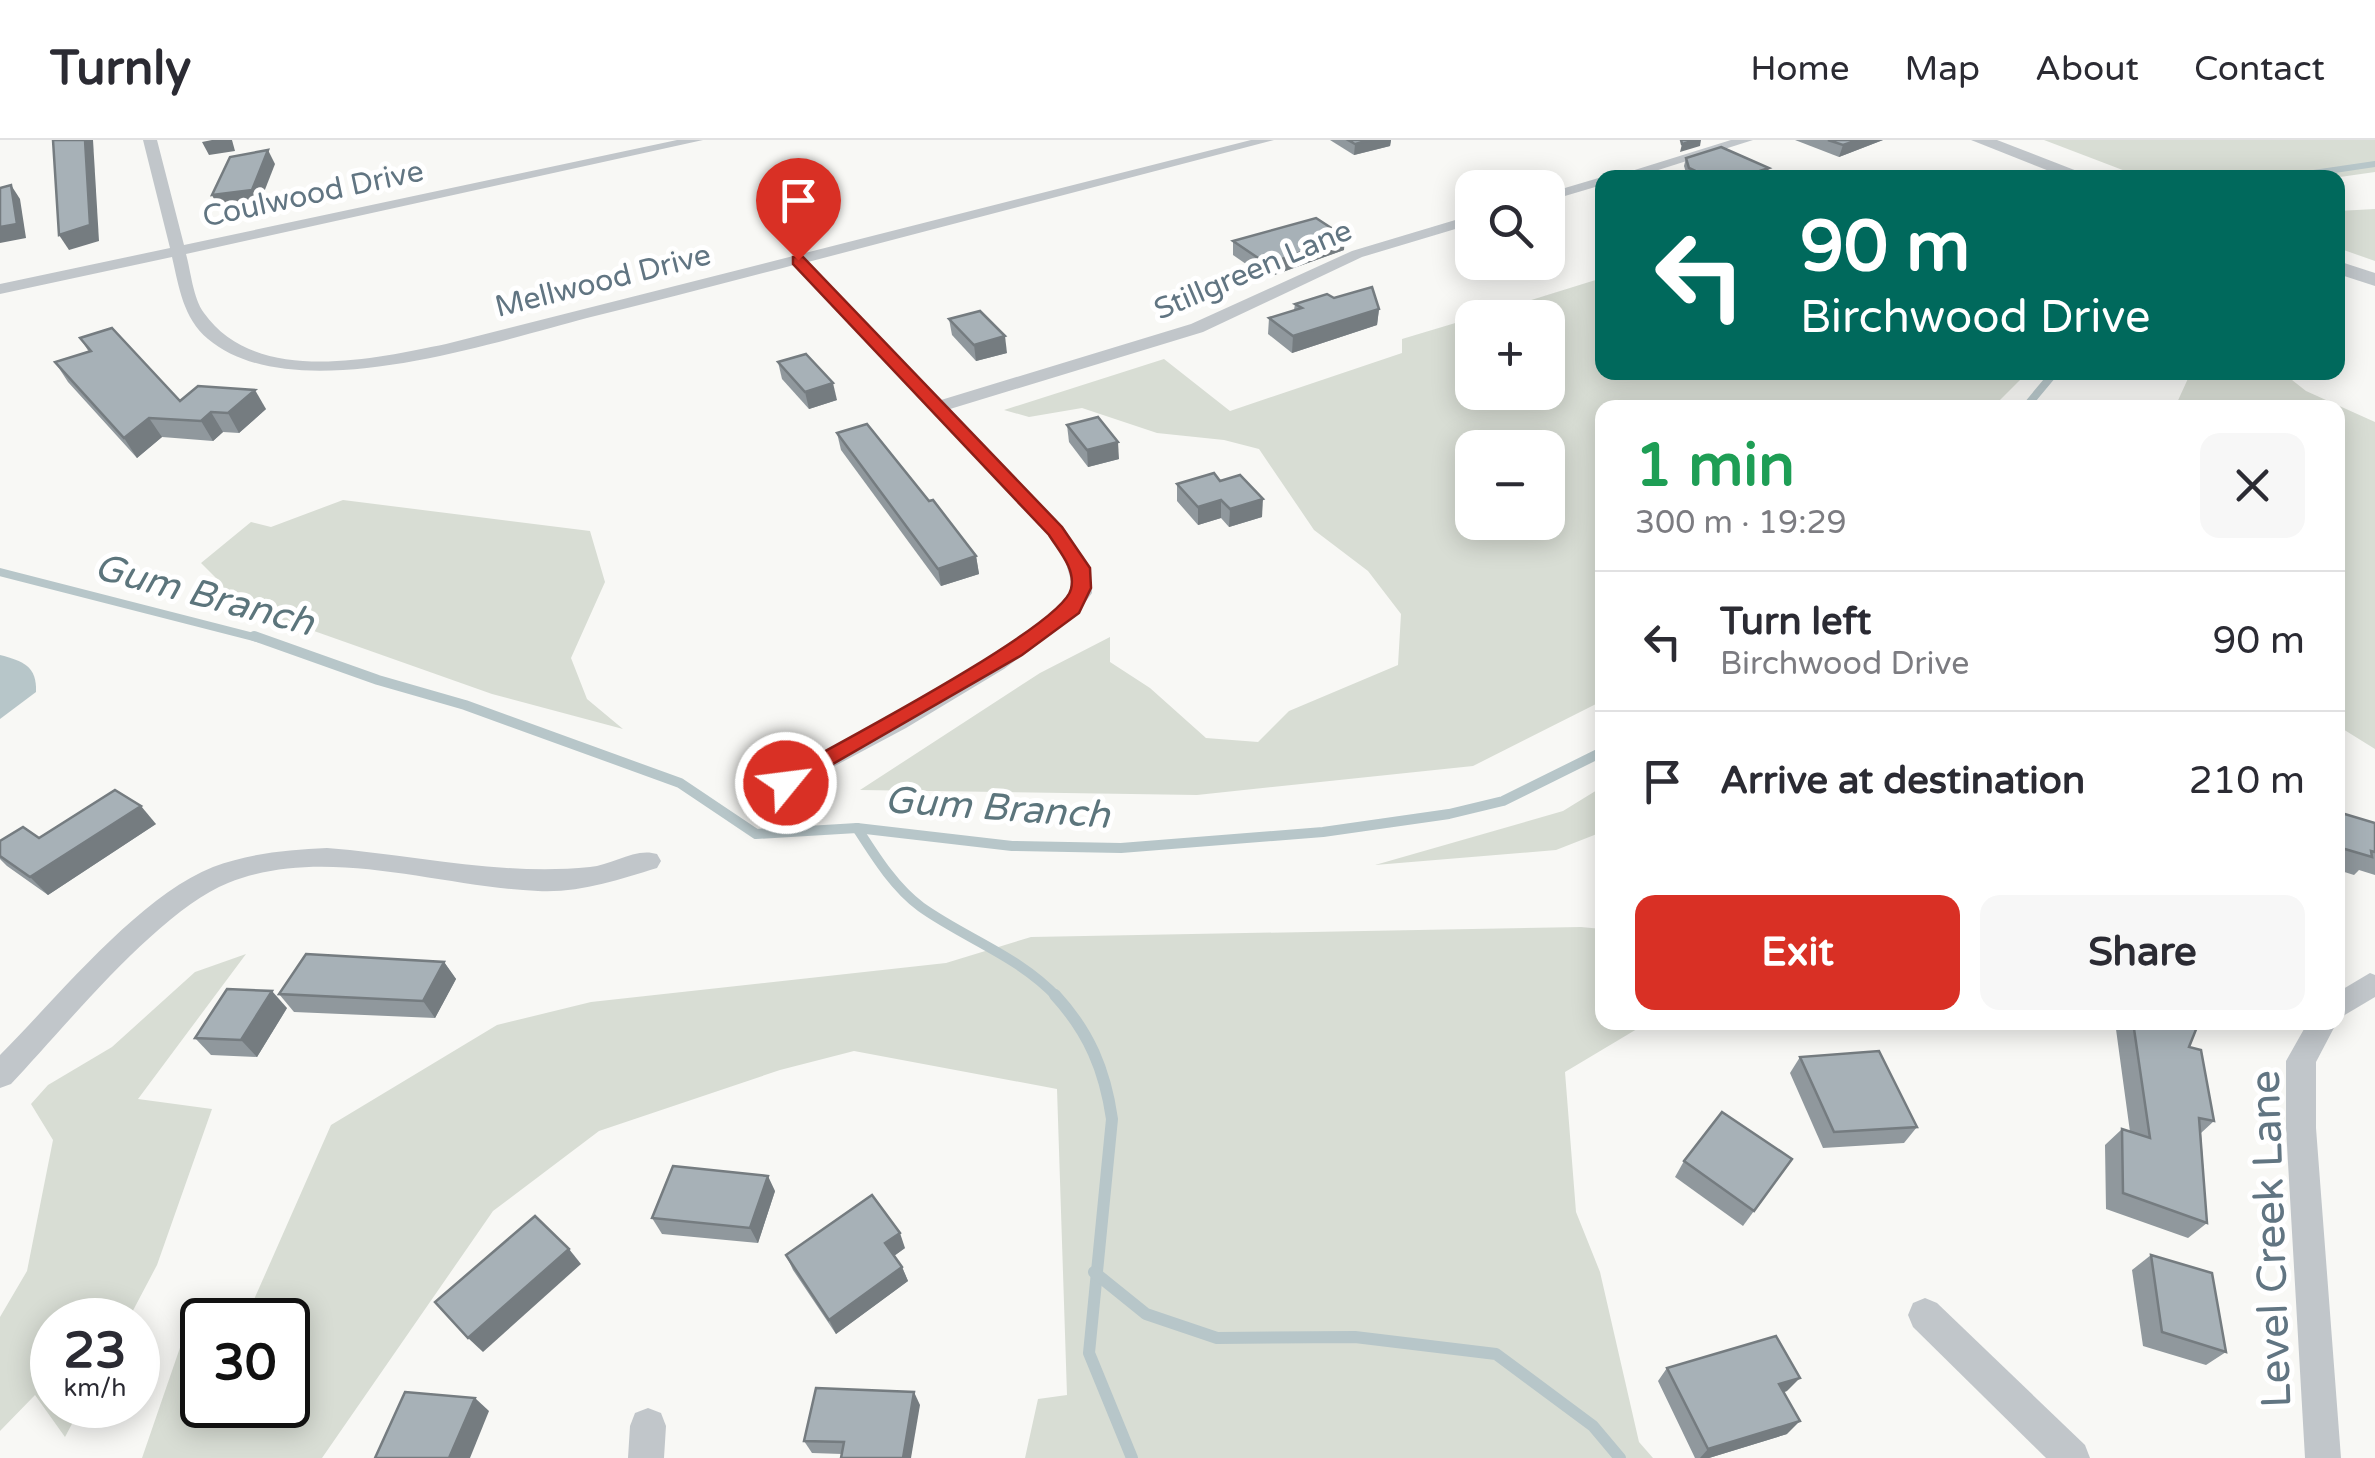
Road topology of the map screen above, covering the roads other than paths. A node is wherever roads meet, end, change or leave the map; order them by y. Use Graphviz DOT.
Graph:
graph roads {
  1 [pos="150,140"];
  2 [pos="696,140"];
  3 [pos="1267,140"];
  4 [pos="1746,140"];
  5 [pos="1980,140"];
  6 [pos="659,144"];
  7 [pos="1643,170"];
  8 [pos="2064,170"];
  9 [pos="1595,184"];
  10 [pos="1565,192"];
  11 [pos="1455,224"];
  12 [pos="178,252"];
  13 [pos="798,260"];
  14 [pos="2345,269"];
  15 [pos="2375,280"];
  16 [pos="0,289"];
  17 [pos="940,406"];
  18 [pos="786,783"];
  19 [pos="648,861"];
  20 [pos="2370,984"];
  21 [pos="2345,1002"];
  22 [pos="2318,1030"];
  23 [pos="0,1075"];
  24 [pos="1925,1315"];
  25 [pos="2072,1458"];
  26 [pos="2323,1458"];
  1 -- 12 [label="street, Mellwood Drive"];
  2 -- 6 [label="street, Coulwood Drive"];
  3 -- 13 [label="street, Mellwood Drive"];
  4 -- 7 [label="street"];
  5 -- 8 [label="street"];
  6 -- 12 [label="street, Coulwood Drive"];
  9 -- 10 [label="street"];
  11 -- 17 [label="street, Stillgreen Lane"];
  12 -- 13 [label="street, Mellwood Drive"];
  12 -- 16 [label="street, Coulwood Drive"];
  13 -- 17 [label="street"];
  14 -- 15 [label="street"];
  17 -- 18 [label="street"];
  19 -- 23 [label="street"];
  20 -- 21 [label="street"];
  22 -- 26 [label="street, Level Creek Lane"];
  24 -- 25 [label="street"];
}
